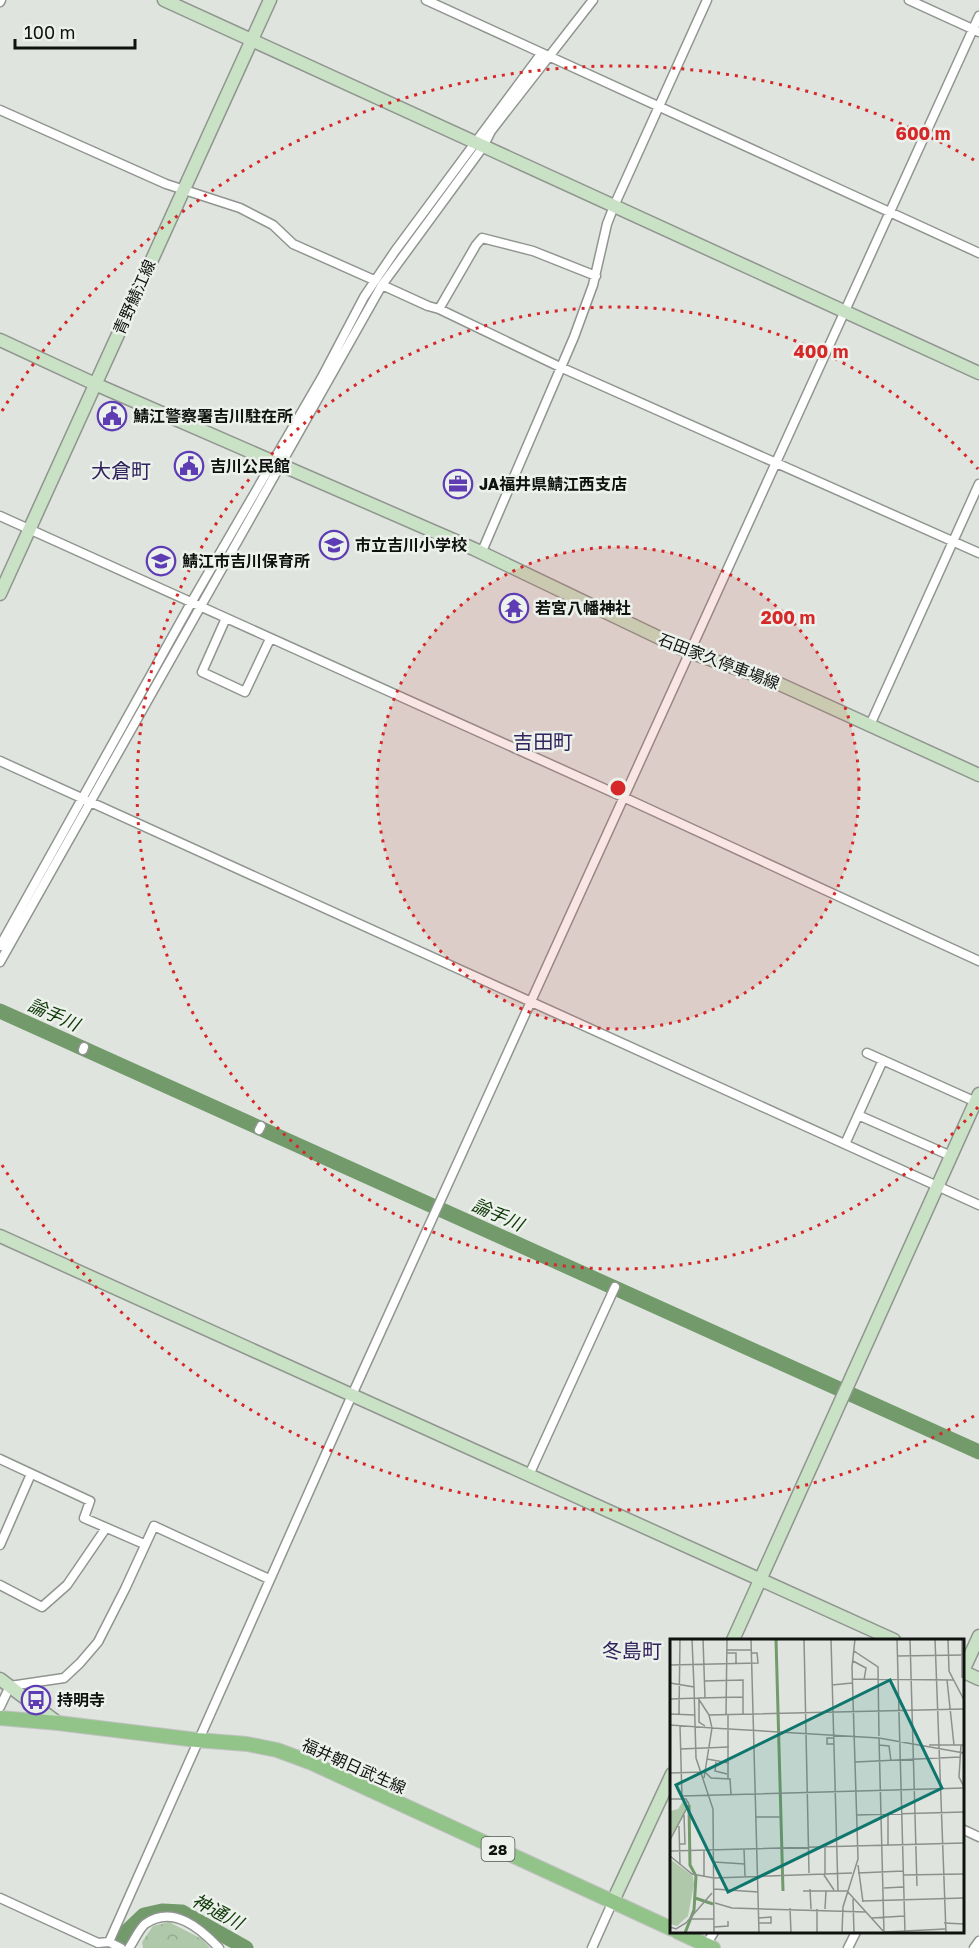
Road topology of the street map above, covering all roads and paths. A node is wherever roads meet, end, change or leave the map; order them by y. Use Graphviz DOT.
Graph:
graph roads {
  1 [pos="164,0"];
  2 [pos="270,0"];
  3 [pos="426,0"];
  4 [pos="593,0"];
  5 [pos="707,0"];
  6 [pos="909,0"];
  7 [pos="979,16"];
  8 [pos="976,31"];
  9 [pos="251,40"];
  10 [pos="545,56"];
  11 [pos="658,107"];
  12 [pos="0,110"];
  13 [pos="479,145"];
  14 [pos="182,190"];
  15 [pos="614,206"];
  16 [pos="889,212"];
  17 [pos="979,253"];
  18 [pos="596,276"];
  19 [pos="378,282"];
  20 [pos="439,309"];
  21 [pos="844,311"];
  22 [pos="0,339"];
  23 [pos="560,367"];
  24 [pos="979,373"];
  25 [pos="95,384"];
  26 [pos="776,462"];
  27 [pos="276,464"];
  28 [pos="978,491"];
  29 [pos="0,516"];
  30 [pos="30,530"];
  31 [pos="953,542"];
  32 [pos="474,549"];
  33 [pos="979,553"];
  34 [pos="0,594"];
  35 [pos="195,605"];
  36 [pos="226,618"];
  37 [pos="270,639"];
  38 [pos="688,652"];
  39 [pos="870,725"];
  40 [pos="0,761"];
  41 [pos="979,775"];
  42 [pos="623,797"];
  43 [pos="86,801"];
  44 [pos="0,946"];
  45 [pos="979,961"];
  46 [pos="0,962"];
  47 [pos="531,1002"];
  48 [pos="867,1053"];
  49 [pos="883,1060"];
  50 [pos="977,1098"];
  51 [pos="858,1115"];
  52 [pos="845,1144"];
  53 [pos="951,1156"];
  54 [pos="938,1186"];
  55 [pos="979,1205"];
  56 [pos="0,1236"];
  57 [pos="614,1288"];
  58 [pos="352,1395"];
  59 [pos="0,1459"];
  60 [pos="32,1474"];
  61 [pos="529,1475"];
  62 [pos="106,1528"];
  63 [pos="144,1544"];
  64 [pos="0,1545"];
  65 [pos="269,1579"];
  66 [pos="760,1580"];
  67 [pos="0,1585"];
  68 [pos="979,1636"];
  69 [pos="734,1639"];
  70 [pos="890,1639"];
  71 [pos="964,1670"];
  72 [pos="964,1672"];
  73 [pos="979,1679"];
  74 [pos="5,1683"];
  75 [pos="0,1707"];
  76 [pos="0,1718"];
  77 [pos="58,1723"];
  78 [pos="197,1740"];
  79 [pos="670,1778"];
  80 [pos="964,1830"];
  81 [pos="979,1837"];
  82 [pos="0,1898"];
  83 [pos="613,1901"];
  84 [pos="670,1928"];
  85 [pos="680,1933"];
  86 [pos="856,1933"];
  87 [pos="979,1941"];
  88 [pos="109,1942"];
  89 [pos="709,1946"];
  90 [pos="121,1948"];
  91 [pos="129,1948"];
  92 [pos="219,1948"];
  93 [pos="592,1948"];
  94 [pos="848,1948"];
  95 [pos="974,1948"];
  1 -- 9 [label="street"];
  2 -- 9 [label="street, 青野鯖江線"];
  3 -- 10 [label="street"];
  4 -- 10 [label="street"];
  5 -- 11 [label="street"];
  6 -- 8 [label="street"];
  7 -- 8 [label="street"];
  8 -- 16 [label="street"];
  9 -- 13 [label="street"];
  9 -- 14 [label="street, 青野鯖江線"];
  10 -- 11 [label="street"];
  10 -- 13 [label="street"];
  11 -- 15 [label="street"];
  11 -- 16 [label="street"];
  12 -- 14 [label="street"];
  13 -- 15 [label="street"];
  13 -- 19 [label="street"];
  14 -- 19 [label="street"];
  14 -- 25 [label="street, 青野鯖江線"];
  15 -- 18 [label="street"];
  15 -- 21 [label="street"];
  16 -- 17 [label="street"];
  16 -- 21 [label="street"];
  18 -- 20 [label="street"];
  18 -- 23 [label="street"];
  19 -- 20 [label="street"];
  19 -- 27 [label="street"];
  20 -- 23 [label="street"];
  21 -- 24 [label="street"];
  21 -- 26 [label="street"];
  22 -- 25 [label="street, 石田家久停車場線"];
  23 -- 26 [label="street"];
  23 -- 32 [label="street"];
  25 -- 27 [label="street, 石田家久停車場線"];
  25 -- 30 [label="street, 青野鯖江線"];
  26 -- 31 [label="street"];
  26 -- 38 [label="street"];
  27 -- 32 [label="street, 石田家久停車場線"];
  27 -- 35 [label="street"];
  28 -- 31 [label="street"];
  29 -- 30 [label="street"];
  30 -- 34 [label="street, 青野鯖江線"];
  30 -- 35 [label="street"];
  31 -- 33 [label="street"];
  31 -- 39 [label="street"];
  32 -- 38 [label="street, 石田家久停車場線"];
  35 -- 36 [label="street"];
  35 -- 43 [label="street"];
  36 -- 37 [label="street"];
  36 -- 37 [label="street"];
  37 -- 42 [label="street"];
  38 -- 39 [label="street, 石田家久停車場線"];
  38 -- 42 [label="street"];
  39 -- 41 [label="street, 石田家久停車場線"];
  40 -- 43 [label="street"];
  42 -- 45 [label="street"];
  42 -- 47 [label="street"];
  43 -- 44 [label="street"];
  43 -- 46 [label="street"];
  43 -- 47 [label="street"];
  47 -- 52 [label="street"];
  47 -- 58 [label="street"];
  48 -- 49 [label="street"];
  49 -- 50 [label="street"];
  49 -- 51 [label="street"];
  50 -- 53 [label="street"];
  51 -- 52 [label="street"];
  51 -- 53 [label="street"];
  52 -- 54 [label="street"];
  53 -- 54 [label="street"];
  54 -- 55 [label="street"];
  54 -- 66 [label="street"];
  56 -- 58 [label="street"];
  57 -- 61 [label="street"];
  58 -- 61 [label="street"];
  58 -- 65 [label="street"];
  59 -- 60 [label="street"];
  60 -- 62 [label="street"];
  60 -- 64 [label="street"];
  61 -- 66 [label="street"];
  62 -- 63 [label="street"];
  62 -- 67 [label="street"];
  63 -- 65 [label="street"];
  63 -- 74 [label="street"];
  65 -- 78 [label="street"];
  66 -- 69 [label="street"];
  66 -- 70 [label="street"];
  68 -- 71 [label="street"];
  72 -- 73 [label="street"];
  74 -- 75 [label="street"];
  74 -- 77 [label="street"];
  76 -- 77 [label="main road, 福井朝日武生線 / 28"];
  77 -- 78 [label="main road, 福井朝日武生線 / 28"];
  78 -- 83 [label="main road, 福井朝日武生線 / 28"];
  78 -- 88 [label="street"];
  79 -- 83 [label="street"];
  80 -- 81 [label="street"];
  82 -- 88 [label="street"];
  83 -- 84 [label="main road, 福井朝日武生線 / 28"];
  83 -- 93 [label="street"];
  85 -- 89 [label="main road"];
  86 -- 94 [label="street"];
  87 -- 95 [label="street"];
  88 -- 90 [label="street"];
  91 -- 92 [label="street"];
}
